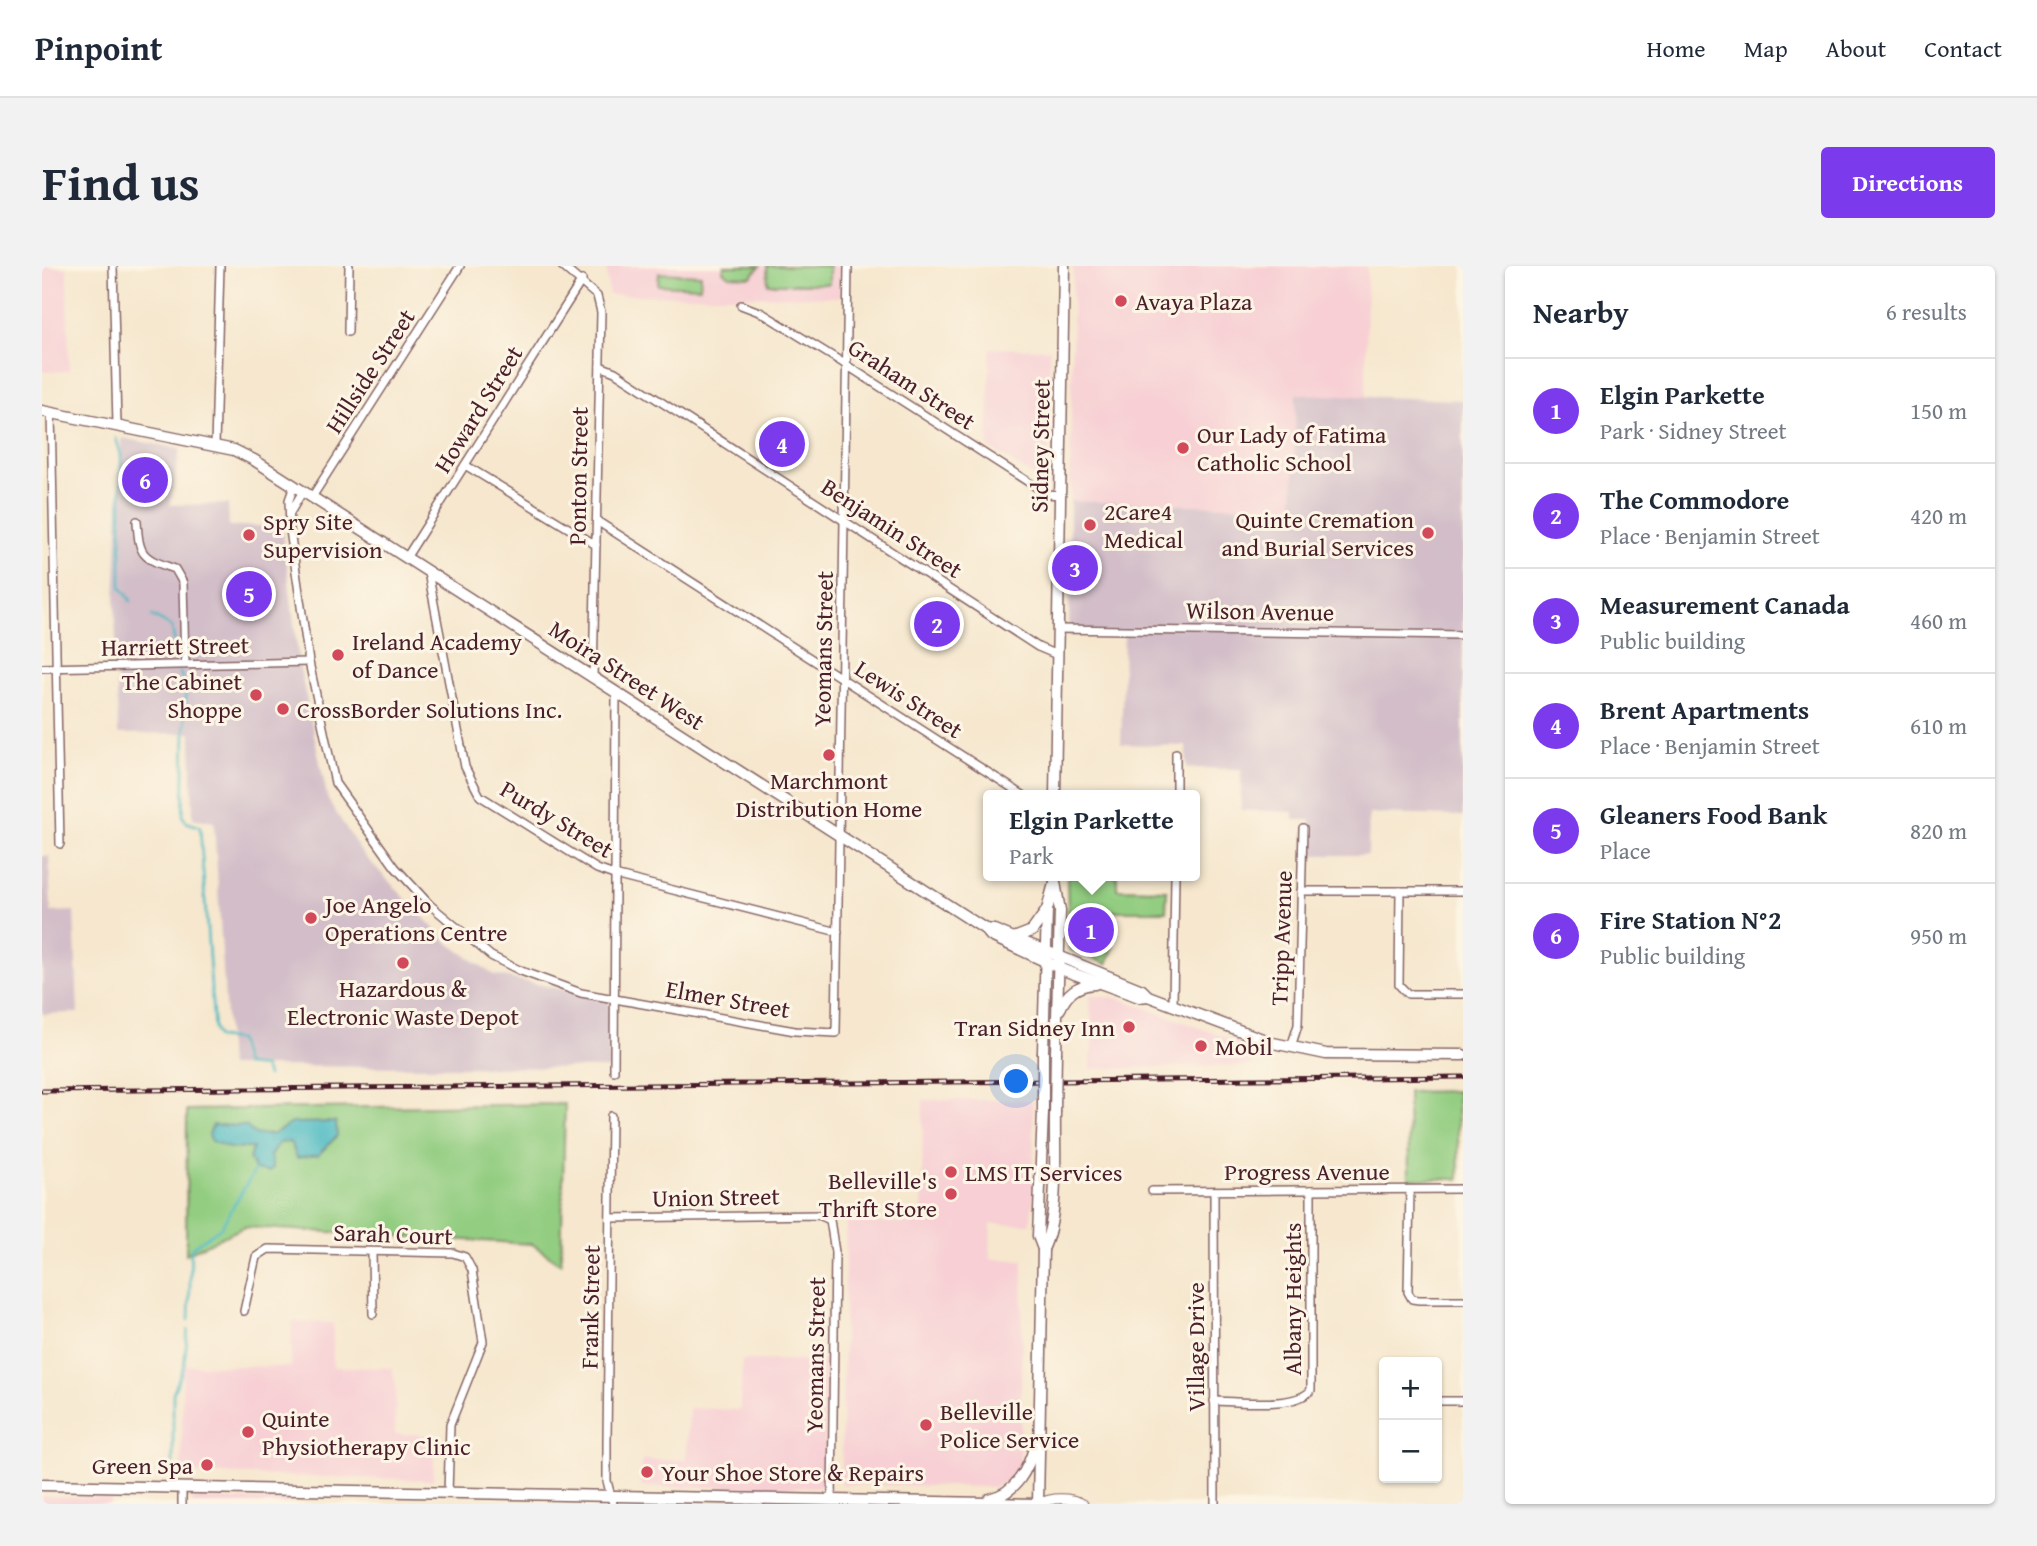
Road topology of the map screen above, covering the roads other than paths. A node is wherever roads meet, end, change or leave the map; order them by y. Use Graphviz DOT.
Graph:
graph roads {
  1 [pos="113,266"];
  2 [pos="220,266"];
  3 [pos="349,266"];
  4 [pos="460,266"];
  5 [pos="562,266"];
  6 [pos="848,266"];
  7 [pos="1064,266"];
  8 [pos="582,280"];
  9 [pos="741,305"];
  10 [pos="348,332"];
  11 [pos="846,365"];
  12 [pos="600,366"];
  13 [pos="46,411"];
  14 [pos="117,425"];
  15 [pos="215,446"];
  16 [pos="466,465"];
  17 [pos="303,491"];
  18 [pos="1060,495"];
  19 [pos="290,514"];
  20 [pos="844,520"];
  21 [pos="137,521"];
  22 [pos="597,521"];
  23 [pos="596,545"];
  24 [pos="406,558"];
  25 [pos="428,572"];
  26 [pos="1057,629"];
  27 [pos="1463,635"];
  28 [pos="1057,655"];
  29 [pos="309,662"];
  30 [pos="185,664"];
  31 [pos="55,667"];
  32 [pos="42,668"];
  33 [pos="593,678"];
  34 [pos="842,679"];
  35 [pos="616,694"];
  36 [pos="1176,753"];
  37 [pos="1015,790"];
  38 [pos="1055,790"];
  39 [pos="1176,790"];
  40 [pos="1303,828"];
  41 [pos="839,838"];
  42 [pos="60,844"];
  43 [pos="614,875"];
  44 [pos="1054,881"];
  45 [pos="1054,881"];
  46 [pos="1175,881"];
  47 [pos="1301,891"];
  48 [pos="1399,891"];
  49 [pos="1463,891"];
  50 [pos="1047,910"];
  51 [pos="985,929"];
  52 [pos="838,932"];
  53 [pos="1014,938"];
  54 [pos="1046,957"];
  55 [pos="1059,963"];
  56 [pos="1098,984"];
  57 [pos="1463,994"];
  58 [pos="1148,996"];
  59 [pos="614,999"];
  60 [pos="1173,1005"];
  61 [pos="1057,1015"];
  62 [pos="836,1033"];
  63 [pos="1291,1047"];
  64 [pos="1463,1055"];
  65 [pos="614,1071"];
  66 [pos="611,1116"];
  67 [pos="1463,1189"];
  68 [pos="1311,1190"];
  69 [pos="1410,1190"];
  70 [pos="1152,1191"];
  71 [pos="1214,1191"];
  72 [pos="822,1216"];
  73 [pos="610,1218"];
  74 [pos="1043,1249"];
  75 [pos="372,1252"];
  76 [pos="1463,1300"];
  77 [pos="244,1311"];
  78 [pos="373,1314"];
  79 [pos="1214,1401"];
  80 [pos="1442,1401"];
  81 [pos="1463,1401"];
  82 [pos="1038,1432"];
  83 [pos="42,1485"];
  84 [pos="182,1487"];
  85 [pos="448,1495"];
  86 [pos="505,1499"];
  87 [pos="832,1500"];
  88 [pos="613,1501"];
  89 [pos="756,1501"];
  90 [pos="897,1502"];
  91 [pos="976,1502"];
  92 [pos="182,1504"];
  93 [pos="1038,1504"];
  94 [pos="1083,1504"];
  95 [pos="1215,1504"];
  1 -- 14 [label="street"];
  2 -- 15 [label="street"];
  3 -- 10 [label="street"];
  4 -- 17 [label="street, Hillside Street"];
  5 -- 8 [label="street"];
  6 -- 11 [label="street, Yeomans Street"];
  7 -- 18 [label="main road, Sidney Street"];
  8 -- 12 [label="street, Ponton Street"];
  8 -- 16 [label="street, Howard Street"];
  9 -- 11 [label="street, Graham Street"];
  11 -- 18 [label="street, Graham Street"];
  11 -- 20 [label="street, Yeomans Street"];
  12 -- 20 [label="street, Benjamin Street"];
  12 -- 22 [label="street, Ponton Street"];
  13 -- 14 [label="main road, Moira Street West"];
  13 -- 31 [label="street"];
  14 -- 15 [label="main road, Moira Street West"];
  15 -- 17 [label="main road, Moira Street West"];
  16 -- 23 [label="street"];
  16 -- 24 [label="street, Howard Street"];
  17 -- 19 [label="street, Hillside Street"];
  17 -- 24 [label="main road, Moira Street West"];
  18 -- 26 [label="main road, Sidney Street"];
  19 -- 29 [label="street, Elmer Street"];
  20 -- 28 [label="street, Benjamin Street"];
  20 -- 34 [label="street, Yeomans Street"];
  21 -- 30 [label="street"];
  22 -- 23 [label="street, Ponton Street"];
  22 -- 34 [label="street, Lewis Street"];
  23 -- 33 [label="street, Ponton Street"];
  24 -- 25 [label="main road, Moira Street West"];
  25 -- 33 [label="main road, Moira Street West"];
  25 -- 43 [label="street, Purdy Street"];
  26 -- 27 [label="street, Wilson Avenue"];
  26 -- 28 [label="main road, Sidney Street"];
  28 -- 38 [label="main road, Sidney Street"];
  29 -- 30 [label="street, Harriett Street"];
  29 -- 59 [label="street, Elmer Street"];
  30 -- 31 [label="street, Harriett Street"];
  31 -- 32 [label="street, Harriett Street"];
  31 -- 42 [label="street"];
  33 -- 35 [label="main road, Moira Street West"];
  34 -- 37 [label="street, Lewis Street"];
  34 -- 41 [label="street, Yeomans Street"];
  35 -- 41 [label="main road, Moira Street West"];
  35 -- 43 [label="street"];
  36 -- 39 [label="street"];
  40 -- 47 [label="street, Tripp Avenue"];
  41 -- 51 [label="main road, Moira Street West"];
  41 -- 52 [label="street, Yeomans Street"];
  43 -- 52 [label="street, Purdy Street"];
  43 -- 59 [label="street"];
  44 -- 50 [label="main road"];
  45 -- 55 [label="main road"];
  46 -- 60 [label="street"];
  47 -- 48 [label="street"];
  47 -- 63 [label="street, Tripp Avenue"];
  48 -- 49 [label="street"];
  48 -- 57 [label="street"];
  50 -- 53 [label="main road"];
  50 -- 54 [label="main road"];
  51 -- 53 [label="main road, Moira Street West"];
  51 -- 54 [label="main road, Moira Street West"];
  52 -- 62 [label="street, Yeomans Street"];
  53 -- 54 [label="main road, Moira Street West"];
  54 -- 55 [label="main road, Moira Street West"];
  54 -- 74 [label="main road, bridge"];
  55 -- 56 [label="main road, Moira Street West"];
  55 -- 58 [label="main road, Moira Street West"];
  55 -- 61 [label="main road"];
  56 -- 58 [label="main road, Moira Street West"];
  56 -- 61 [label="main road"];
  58 -- 60 [label="main road, Moira Street West"];
  59 -- 62 [label="street, Elmer Street"];
  59 -- 65 [label="street"];
  60 -- 63 [label="main road, Moira Street West"];
  61 -- 74 [label="main road, bridge"];
  63 -- 64 [label="main road, Moira Street West"];
  66 -- 73 [label="street, Frank Street"];
  67 -- 69 [label="street, Progress Avenue"];
  68 -- 69 [label="street, Progress Avenue"];
  68 -- 71 [label="street, Progress Avenue"];
  68 -- 79 [label="street, Albany Heights"];
  69 -- 76 [label="street"];
  70 -- 71 [label="street, Progress Avenue"];
  71 -- 79 [label="street, Village Drive"];
  72 -- 73 [label="street, Union Street"];
  72 -- 87 [label="street, Yeomans Street"];
  73 -- 88 [label="street, Frank Street"];
  74 -- 82 [label="main road"];
  75 -- 77 [label="street, Sarah Court"];
  75 -- 78 [label="street"];
  75 -- 85 [label="street, Sarah Court"];
  79 -- 95 [label="street, Village Drive"];
  80 -- 81 [label="street"];
  82 -- 91 [label="main road"];
  82 -- 93 [label="main road"];
  83 -- 84 [label="main road"];
  84 -- 85 [label="main road"];
  84 -- 92 [label="street"];
  85 -- 86 [label="main road"];
  86 -- 88 [label="main road"];
  87 -- 89 [label="main road"];
  87 -- 90 [label="main road"];
  88 -- 89 [label="main road"];
  90 -- 91 [label="main road"];
  91 -- 93 [label="main road"];
  93 -- 94 [label="street"];
}
